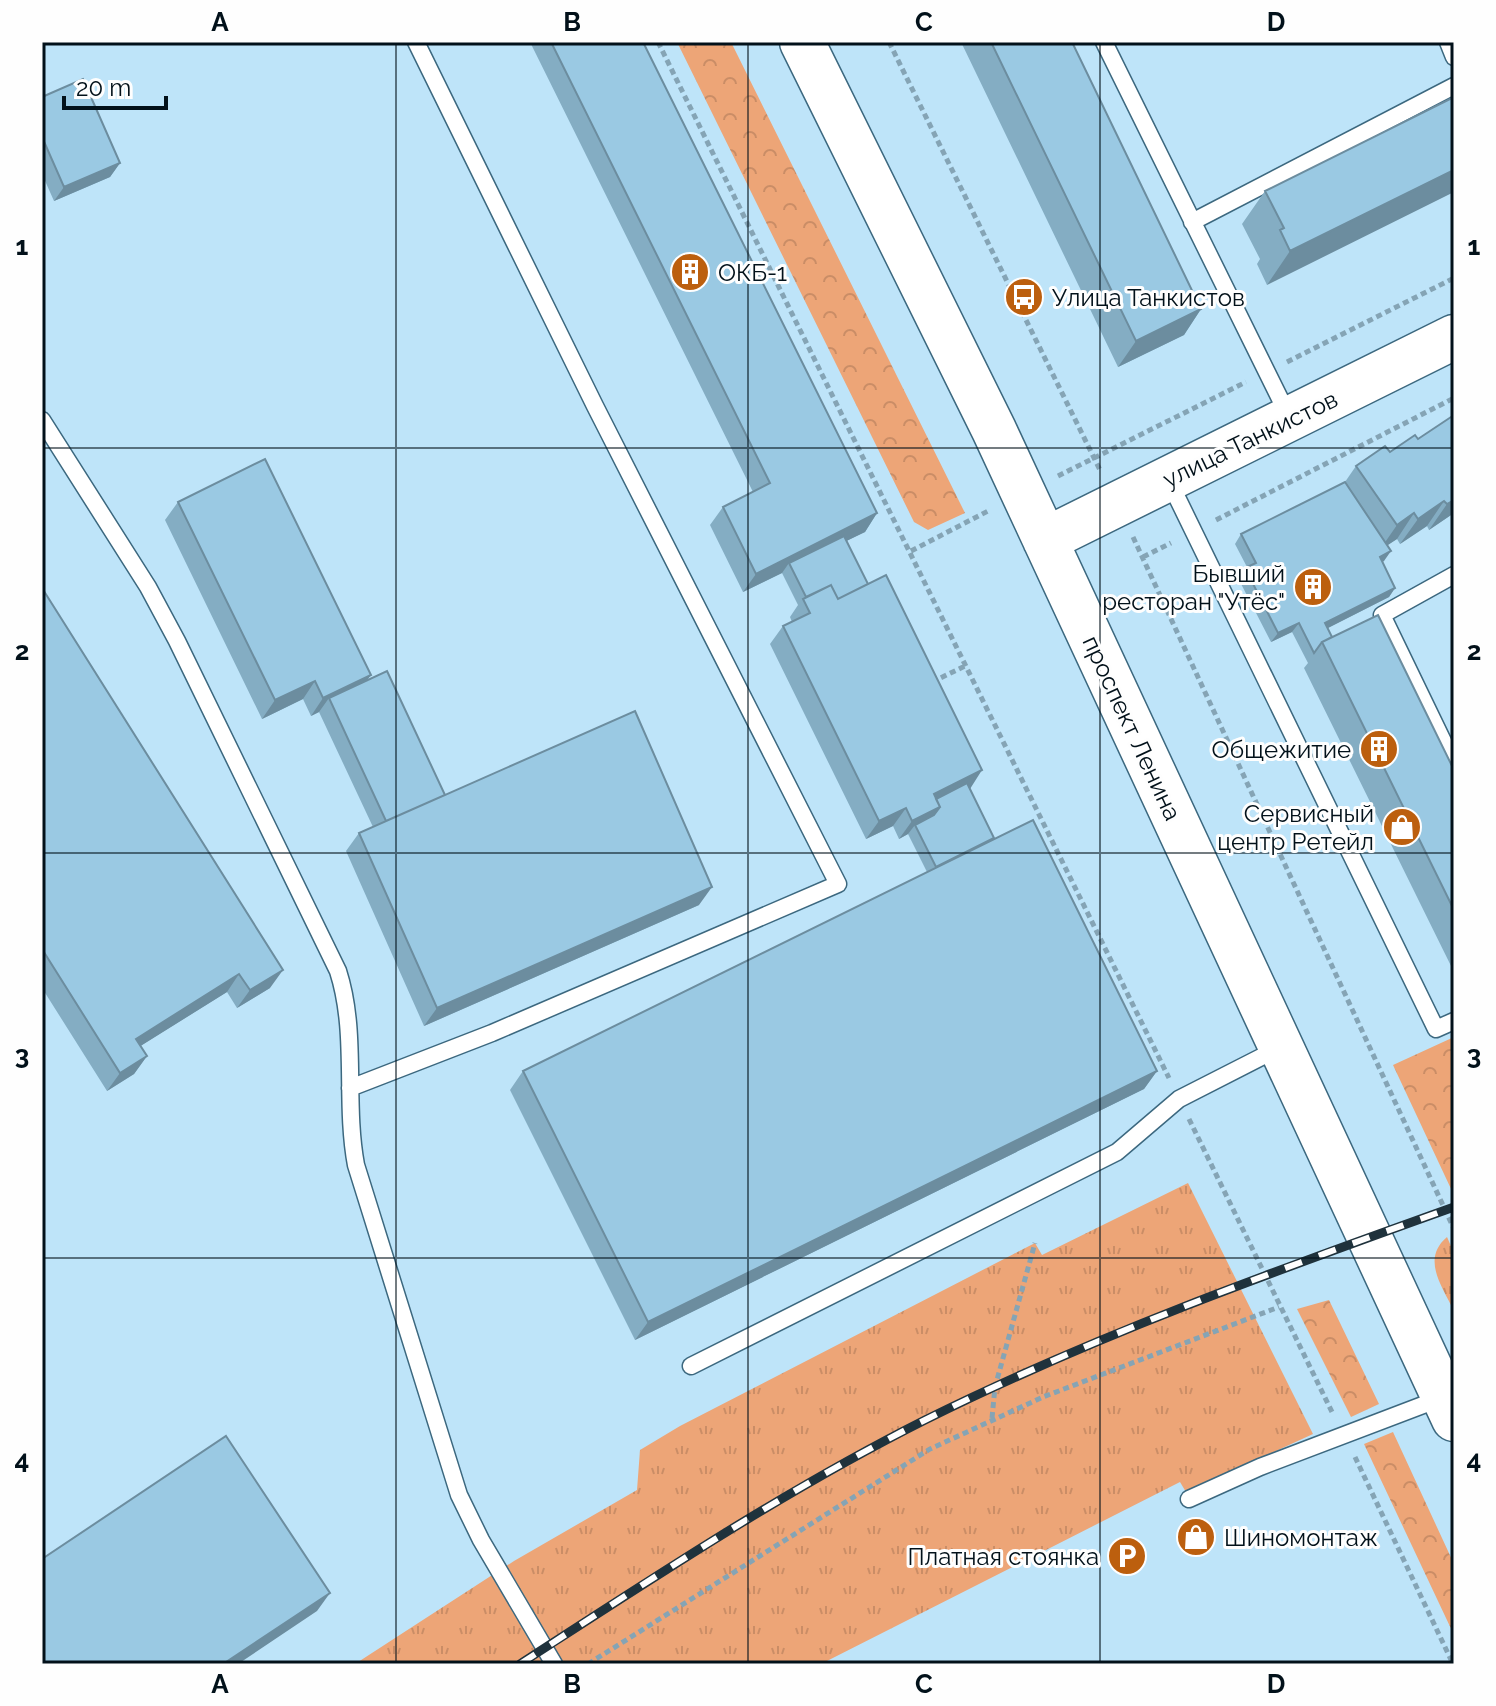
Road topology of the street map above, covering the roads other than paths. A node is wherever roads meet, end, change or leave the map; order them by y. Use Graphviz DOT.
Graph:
graph roads {
  1 [pos="416,42"];
  2 [pos="802,42"];
  3 [pos="1104,42"];
  4 [pos="1448,42"];
  5 [pos="1454,57"];
  6 [pos="1454,86"];
  7 [pos="1192,222"];
  8 [pos="1454,337"];
  9 [pos="1289,419"];
  10 [pos="42,420"];
  11 [pos="1168,479"];
  12 [pos="1045,540"];
  13 [pos="1454,575"];
  14 [pos="1454,764"];
  15 [pos="1454,1021"];
  16 [pos="1281,1047"];
  17 [pos="350,1088"];
  18 [pos="691,1366"];
  19 [pos="1449,1408"];
  20 [pos="1189,1499"];
  21 [pos="554,1664"];
  1 -- 17 [label="lane"];
  2 -- 12 [label="main road, проспект Ленина"];
  3 -- 7 [label="lane"];
  4 -- 5 [label="lane"];
  6 -- 7 [label="lane"];
  7 -- 9 [label="lane"];
  8 -- 9 [label="main road, улица Танкистов"];
  9 -- 11 [label="main road, улица Танкистов"];
  10 -- 17 [label="lane"];
  11 -- 12 [label="main road, улица Танкистов"];
  11 -- 15 [label="lane"];
  12 -- 16 [label="main road, проспект Ленина"];
  13 -- 14 [label="lane"];
  16 -- 18 [label="lane"];
  16 -- 19 [label="main road, проспект Ленина"];
  17 -- 21 [label="lane"];
  19 -- 20 [label="lane"];
}
